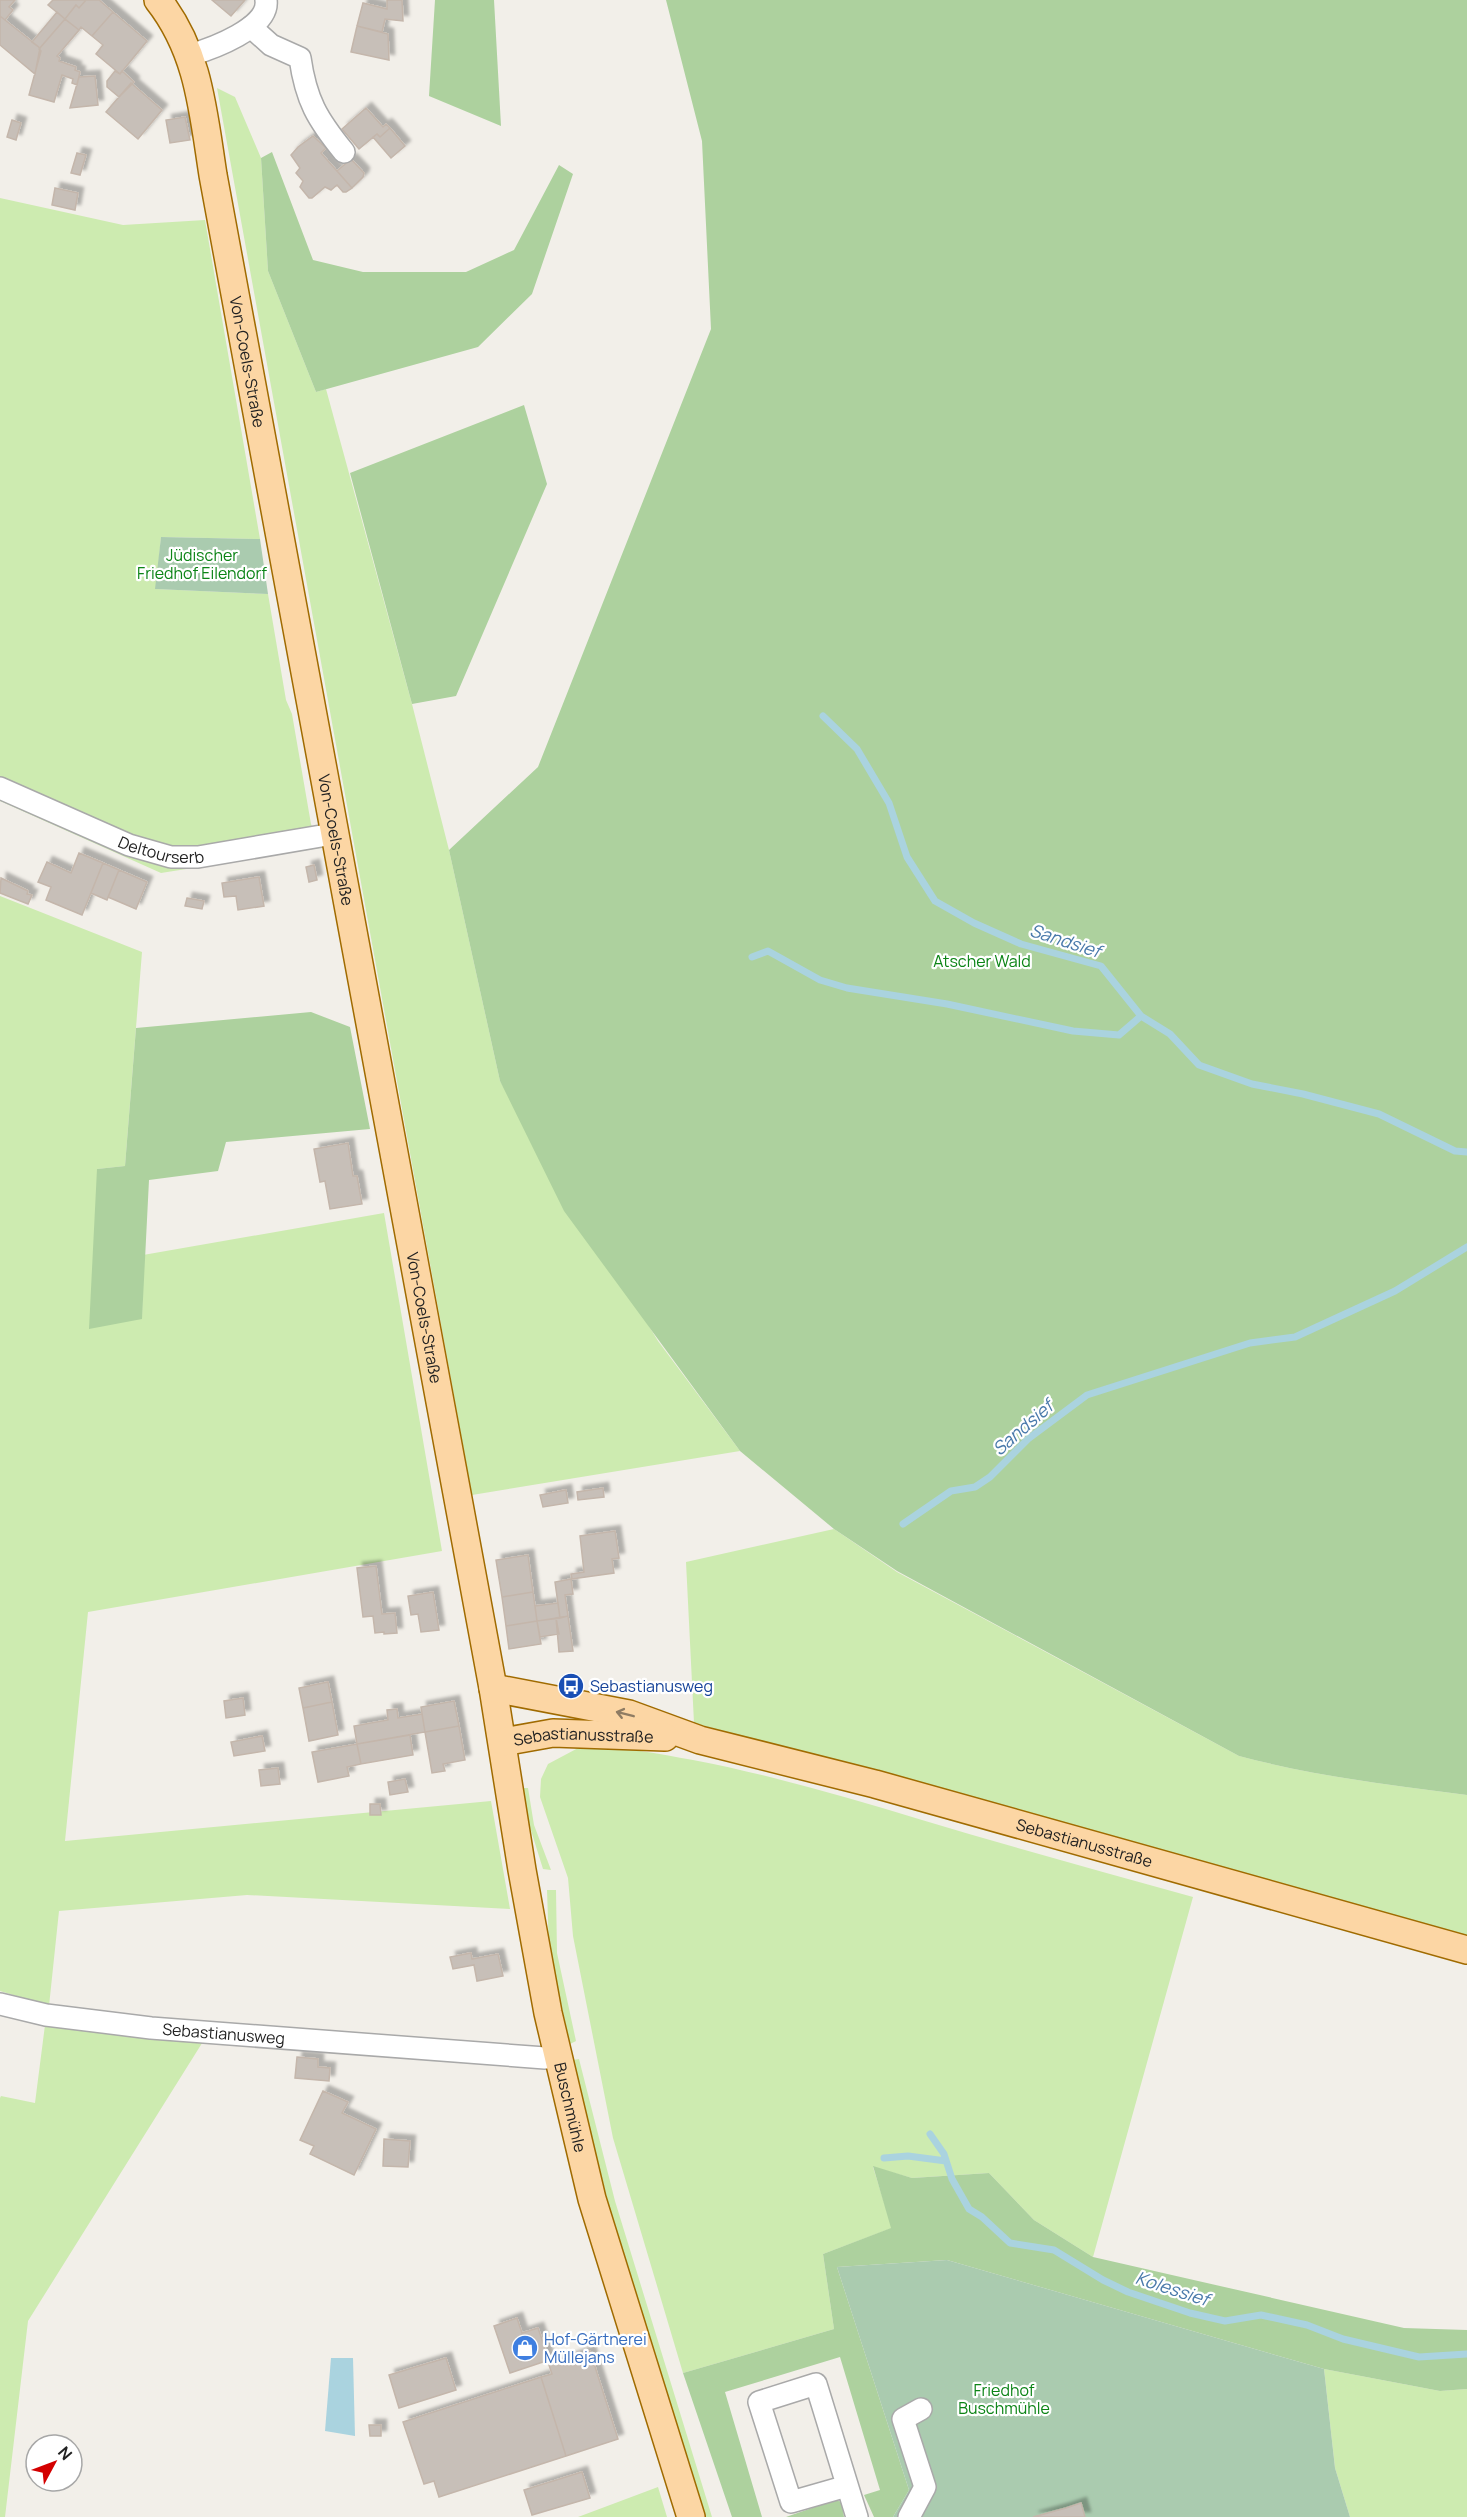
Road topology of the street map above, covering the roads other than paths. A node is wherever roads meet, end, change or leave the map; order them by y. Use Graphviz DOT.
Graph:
graph roads {
  1 [pos="158,0"];
  2 [pos="266,0"];
  3 [pos="251,27"];
  4 [pos="190,55"];
  5 [pos="344,152"];
  6 [pos="0,788"];
  7 [pos="333,834"];
  8 [pos="493,1688"];
  9 [pos="700,1740"];
  10 [pos="503,1742"];
  11 [pos="1467,1950"];
  12 [pos="0,2004"];
  13 [pos="558,2056"];
  14 [pos="921,2409"];
  15 [pos="847,2486"];
  16 [pos="691,2517"];
  17 [pos="857,2517"];
  18 [pos="909,2517"];
  1 -- 4 [label="main road, Von-Coels-Straße"];
  2 -- 3 [label="street"];
  3 -- 4 [label="street"];
  3 -- 5 [label="street"];
  4 -- 7 [label="main road, Von-Coels-Straße"];
  6 -- 7 [label="street, Deltourserb"];
  7 -- 8 [label="main road, Von-Coels-Straße"];
  9 -- 8 [label="main road, Sebastianusstraße, one-way"];
  8 -- 10 [label="main road, Buschmühle"];
  9 -- 10 [label="main road, Sebastianusstraße"];
  9 -- 11 [label="main road, Sebastianusstraße"];
  10 -- 13 [label="main road, Buschmühle"];
  12 -- 13 [label="street, Sebastianusweg"];
  13 -- 16 [label="main road, Buschmühle"];
  14 -- 18 [label="street"];
  15 -- 15 [label="street"];
  15 -- 17 [label="street"];
}
